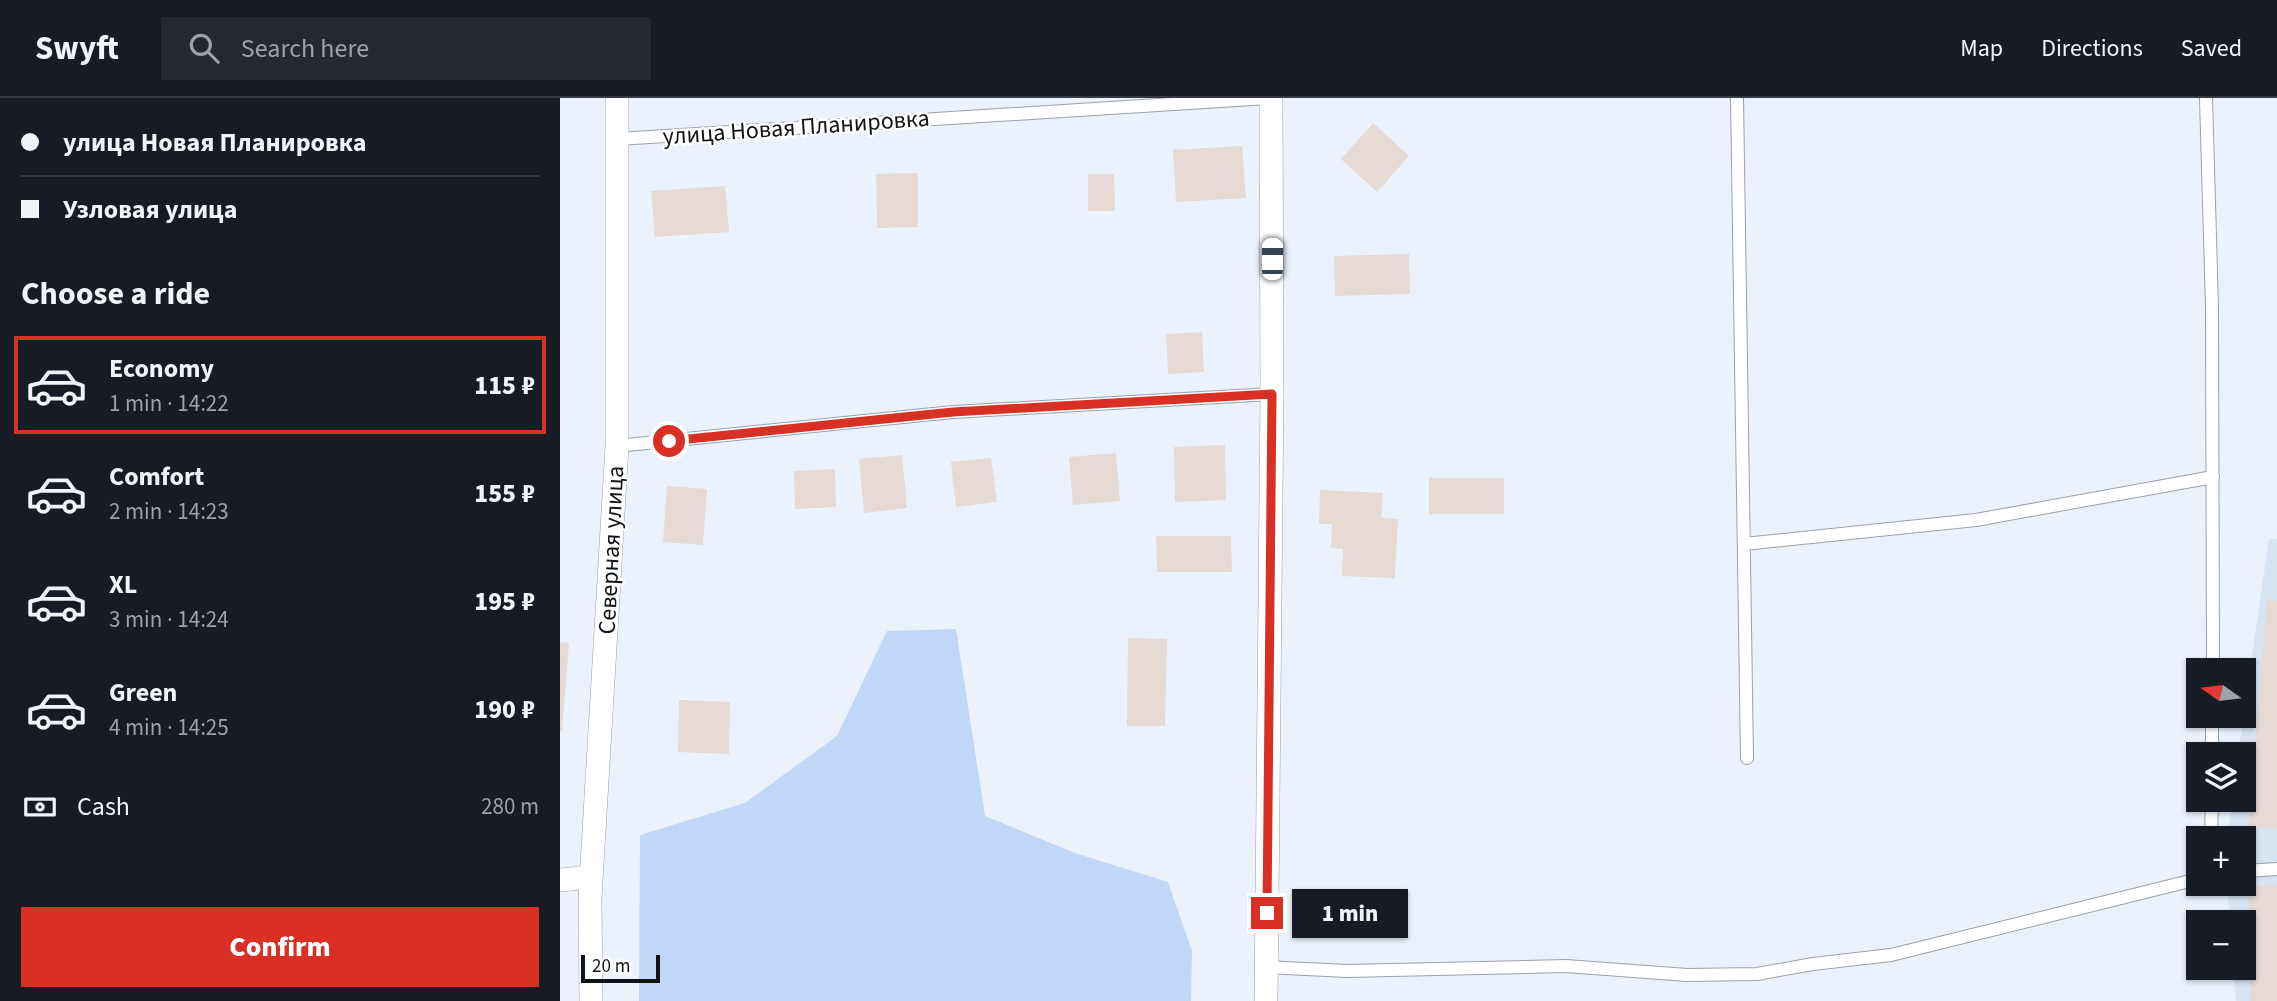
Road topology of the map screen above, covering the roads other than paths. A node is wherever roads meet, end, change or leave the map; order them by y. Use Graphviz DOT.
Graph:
graph roads {
  1 [pos="617,98"];
  2 [pos="1269,98"];
  3 [pos="1737,98"];
  4 [pos="2206,98"];
  5 [pos="618,139"];
  6 [pos="1272,394"];
  7 [pos="617,446"];
  8 [pos="2213,477"];
  9 [pos="1744,544"];
  10 [pos="2213,658"];
  11 [pos="1747,758"];
  12 [pos="2277,869"];
  13 [pos="2256,870"];
  14 [pos="591,877"];
  15 [pos="560,880"];
  16 [pos="2186,882"];
  17 [pos="1267,967"];
  18 [pos="591,1001"];
  19 [pos="1266,1001"];
  1 -- 5 [label="street, Северная улица"];
  2 -- 5 [label="lane, улица Новая Планировка"];
  2 -- 6 [label="street, улица Новая Планировка"];
  3 -- 9 [label="lane"];
  4 -- 8 [label="lane"];
  5 -- 7 [label="street, Северная улица"];
  6 -- 7 [label="lane"];
  6 -- 17 [label="street, улица Новая Планировка"];
  7 -- 14 [label="street, Северная улица"];
  8 -- 9 [label="lane"];
  8 -- 10 [label="lane"];
  9 -- 11 [label="lane"];
  12 -- 13 [label="lane"];
  14 -- 15 [label="street"];
  14 -- 18 [label="street, Северная улица"];
  16 -- 17 [label="lane"];
  17 -- 19 [label="street, улица Новая Планировка"];
}
